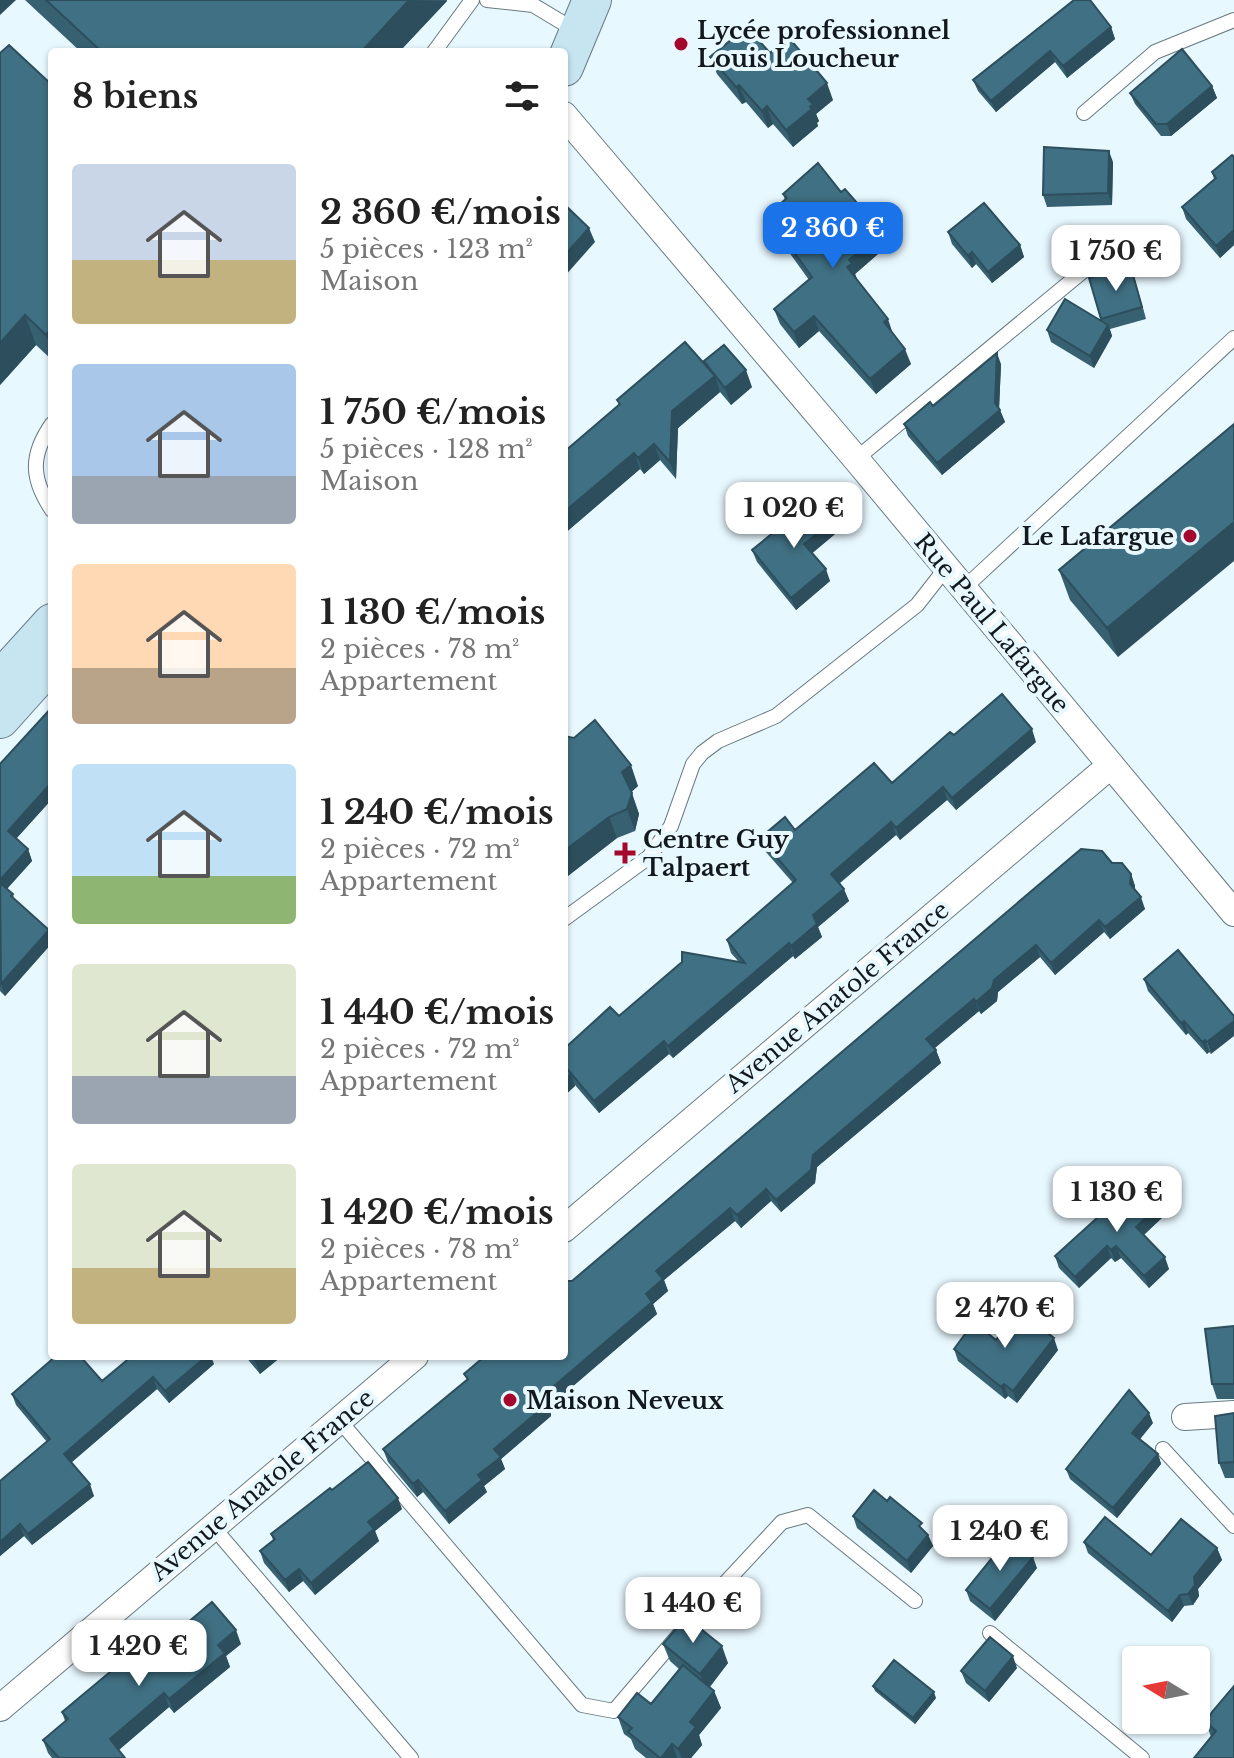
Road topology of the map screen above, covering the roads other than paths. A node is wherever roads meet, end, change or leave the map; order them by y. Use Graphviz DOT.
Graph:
graph roads {
  1 [pos="472,0"];
  2 [pos="487,0"];
  3 [pos="1234,20"];
  4 [pos="579,34"];
  5 [pos="437,48"];
  6 [pos="1084,113"];
  7 [pos="568,120"];
  8 [pos="1128,234"];
  9 [pos="1234,338"];
  10 [pos="48,432"];
  11 [pos="856,459"];
  12 [pos="48,502"];
  13 [pos="946,568"];
  14 [pos="963,589"];
  15 [pos="48,627"];
  16 [pos="48,665"];
  17 [pos="0,681"];
  18 [pos="0,719"];
  19 [pos="1111,765"];
  20 [pos="1234,913"];
  21 [pos="568,916"];
  22 [pos="568,1226"];
  23 [pos="410,1360"];
  24 [pos="1234,1414"];
  25 [pos="1185,1417"];
  26 [pos="339,1420"];
  27 [pos="1163,1449"];
  28 [pos="1234,1526"];
  29 [pos="213,1527"];
  30 [pos="915,1601"];
  31 [pos="990,1633"];
  32 [pos="0,1708"];
  33 [pos="411,1758"];
  34 [pos="1142,1758"];
  1 -- 5 [label="lane"];
  2 -- 4 [label="lane"];
  3 -- 6 [label="lane"];
  7 -- 11 [label="street, Rue Paul Lafargue"];
  8 -- 11 [label="lane"];
  9 -- 14 [label="lane"];
  10 -- 12 [label="lane"];
  11 -- 13 [label="street, Rue Paul Lafargue"];
  13 -- 14 [label="street, Rue Paul Lafargue"];
  13 -- 21 [label="lane"];
  14 -- 19 [label="street, Rue Paul Lafargue"];
  15 -- 17 [label="street"];
  16 -- 18 [label="street"];
  19 -- 20 [label="street, Rue Paul Lafargue"];
  19 -- 22 [label="street, Avenue Anatole France"];
  23 -- 26 [label="street, Avenue Anatole France"];
  24 -- 25 [label="street"];
  26 -- 29 [label="street, Avenue Anatole France"];
  26 -- 30 [label="lane"];
  27 -- 28 [label="lane"];
  29 -- 32 [label="street, Avenue Anatole France"];
  29 -- 33 [label="lane"];
  31 -- 34 [label="lane"];
}
